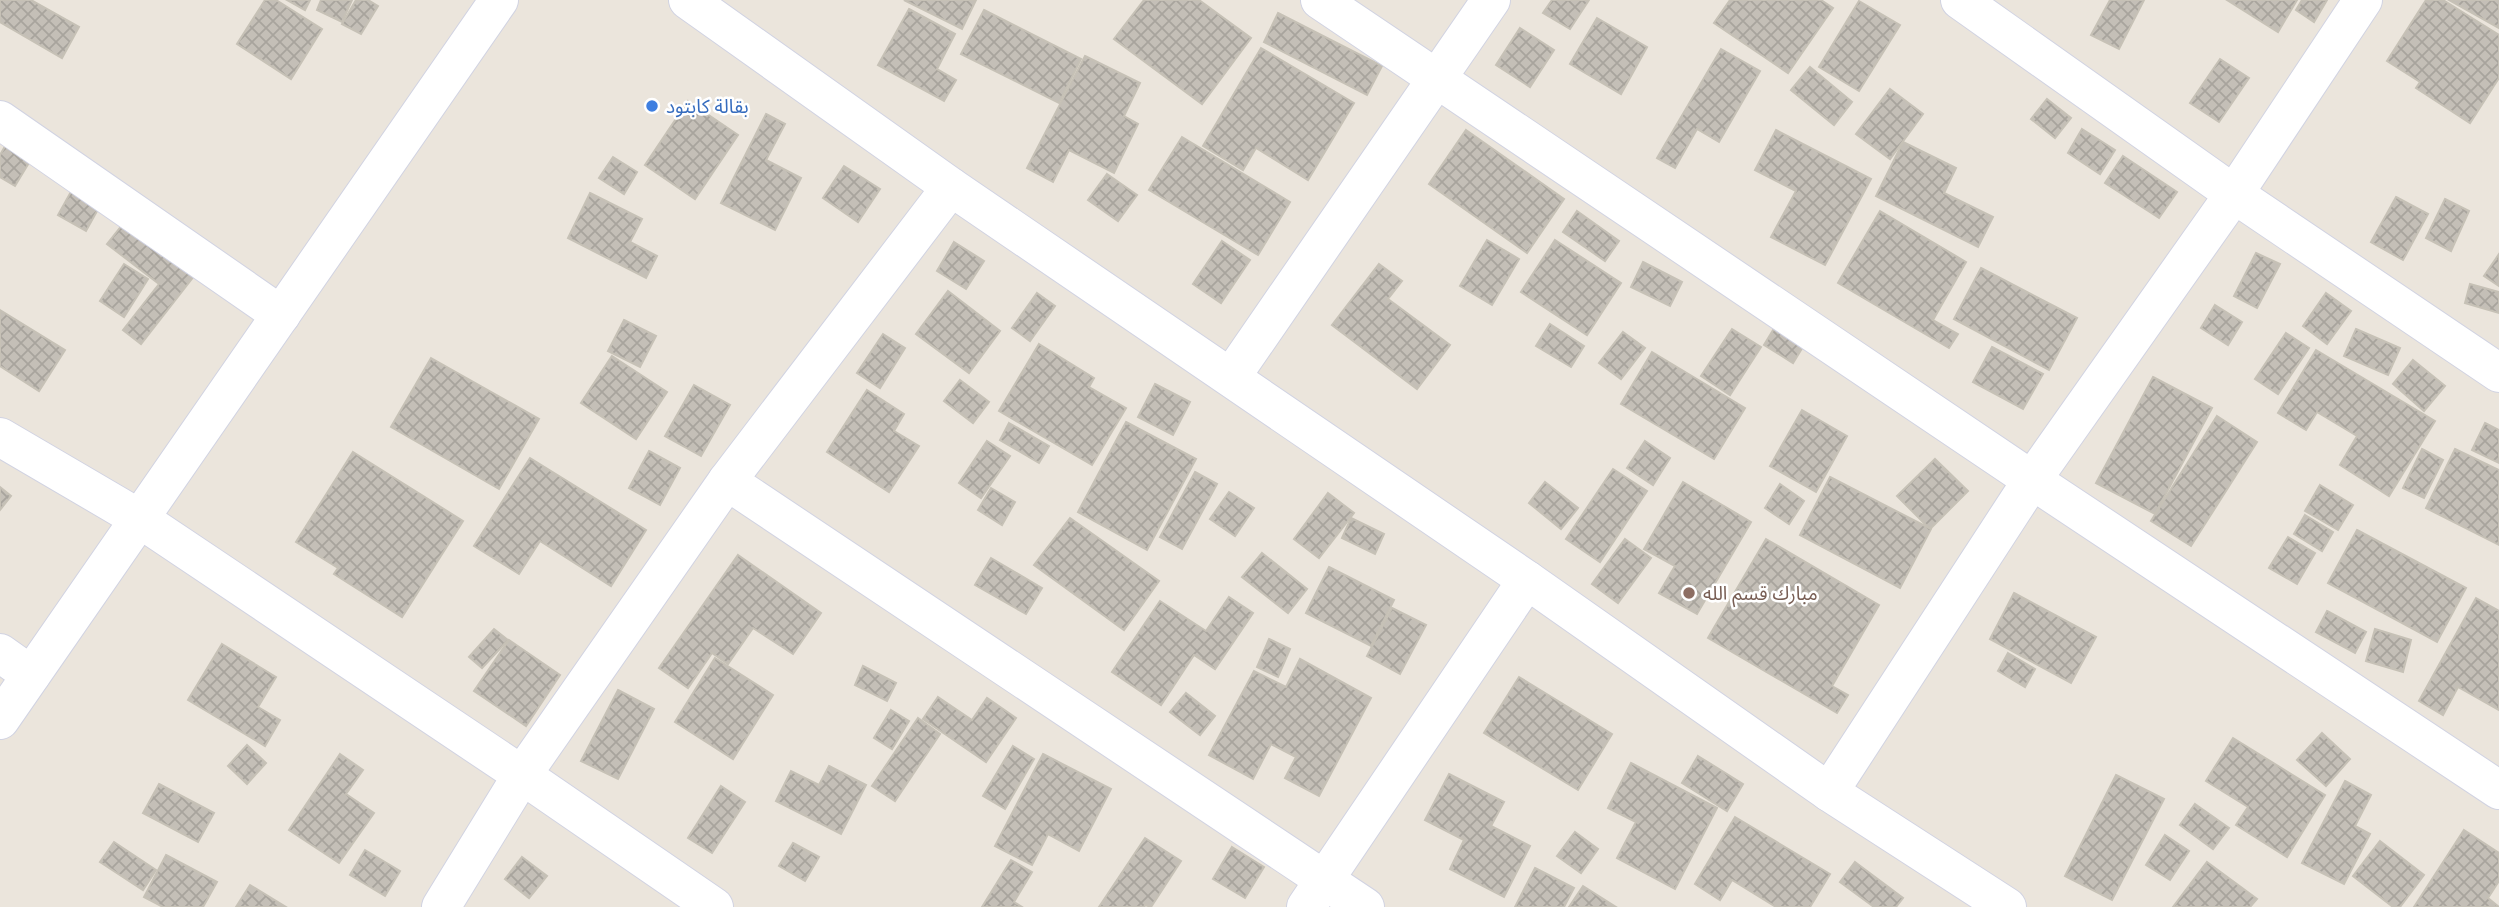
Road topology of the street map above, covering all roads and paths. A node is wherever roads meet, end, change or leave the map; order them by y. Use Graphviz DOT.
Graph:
graph roads {
  1 [pos="499,0"];
  2 [pos="688,0"];
  3 [pos="1320,0"];
  4 [pos="1492,0"];
  5 [pos="1960,0"];
  6 [pos="2363,0"];
  7 [pos="1436,80"];
  8 [pos="0,120"];
  9 [pos="951,187"];
  10 [pos="2234,194"];
  11 [pos="281,315"];
  12 [pos="2499,373"];
  13 [pos="1231,377"];
  14 [pos="0,437"];
  15 [pos="2032,480"];
  16 [pos="727,481"];
  17 [pos="139,519"];
  18 [pos="1527,580"];
  19 [pos="0,653"];
  20 [pos="31,675"];
  21 [pos="0,720"];
  22 [pos="522,775"];
  23 [pos="2499,790"];
  24 [pos="1829,792"];
  25 [pos="1316,893"];
  26 [pos="441,907"];
  27 [pos="714,907"];
  28 [pos="1365,907"];
  29 [pos="2007,907"];
  1 -- 11 [label="street"];
  2 -- 9 [label="street"];
  3 -- 7 [label="street"];
  4 -- 7 [label="street"];
  5 -- 10 [label="street"];
  6 -- 10 [label="street"];
  7 -- 13 [label="street"];
  7 -- 15 [label="street"];
  8 -- 11 [label="street"];
  9 -- 13 [label="street"];
  9 -- 16 [label="street"];
  10 -- 12 [label="street"];
  10 -- 15 [label="street"];
  11 -- 17 [label="street"];
  13 -- 18 [label="street"];
  14 -- 17 [label="street"];
  15 -- 23 [label="street"];
  15 -- 24 [label="street"];
  16 -- 22 [label="street"];
  16 -- 25 [label="street"];
  17 -- 20 [label="street"];
  17 -- 22 [label="street"];
  18 -- 24 [label="street"];
  18 -- 25 [label="street"];
  19 -- 20 [label="street"];
  20 -- 21 [label="street"];
  22 -- 26 [label="street"];
  22 -- 27 [label="street"];
  24 -- 29 [label="street"];
  25 -- 28 [label="street"];
}
